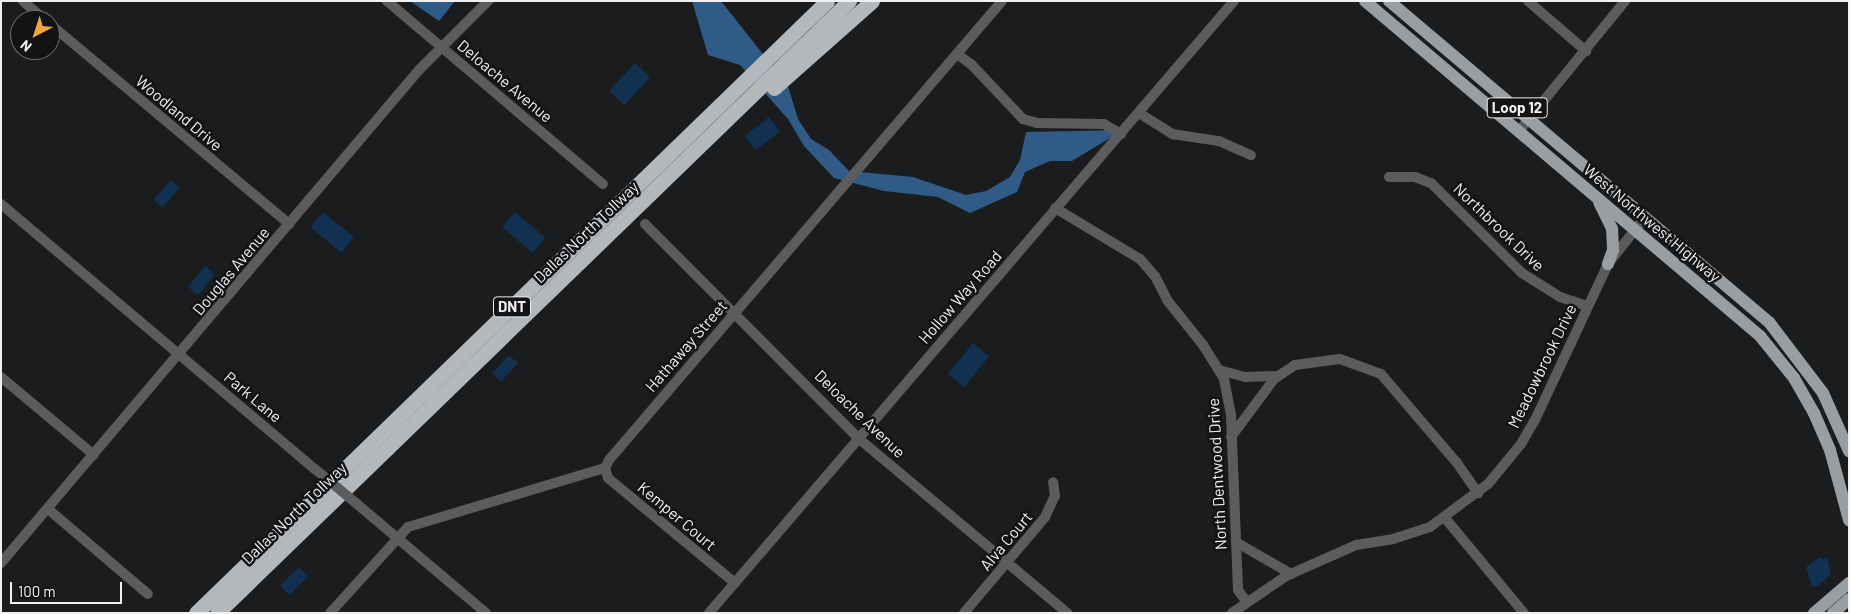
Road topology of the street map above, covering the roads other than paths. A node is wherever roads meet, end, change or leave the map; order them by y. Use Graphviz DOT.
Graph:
graph roads {
  1 [pos="23,1"];
  2 [pos="387,1"];
  3 [pos="488,1"];
  4 [pos="827,1"];
  5 [pos="849,1"];
  6 [pos="872,1"];
  7 [pos="1002,1"];
  8 [pos="1234,1"];
  9 [pos="1365,1"];
  10 [pos="1389,1"];
  11 [pos="1528,1"];
  12 [pos="1624,1"];
  13 [pos="33,10"];
  14 [pos="60,32"];
  15 [pos="441,46"];
  16 [pos="1586,51"];
  17 [pos="957,54"];
  18 [pos="1139,113"];
  19 [pos="1529,118"];
  20 [pos="1519,131"];
  21 [pos="1122,134"];
  22 [pos="704,143"];
  23 [pos="1250,155"];
  24 [pos="1389,177"];
  25 [pos="603,184"];
  26 [pos="1595,196"];
  27 [pos="1,204"];
  28 [pos="1055,208"];
  29 [pos="1645,216"];
  30 [pos="289,224"];
  31 [pos="645,224"];
  32 [pos="1634,229"];
  33 [pos="1608,264"];
  34 [pos="1587,306"];
  35 [pos="735,312"];
  36 [pos="1762,315"];
  37 [pos="1750,327"];
  38 [pos="179,354"];
  39 [pos="1219,370"];
  40 [pos="1,376"];
  41 [pos="1279,376"];
  42 [pos="1231,437"];
  43 [pos="858,438"];
  44 [pos="1849,451"];
  45 [pos="94,455"];
  46 [pos="605,468"];
  47 [pos="1053,482"];
  48 [pos="1478,493"];
  49 [pos="48,509"];
  50 [pos="1445,518"];
  51 [pos="1849,520"];
  52 [pos="396,537"];
  53 [pos="1236,542"];
  54 [pos="3,556"];
  55 [pos="1007,563"];
  56 [pos="1291,574"];
  57 [pos="734,583"];
  58 [pos="1849,583"];
  59 [pos="148,594"];
  60 [pos="1849,599"];
  61 [pos="1246,601"];
  62 [pos="196,613"];
  63 [pos="216,613"];
  64 [pos="330,613"];
  65 [pos="486,613"];
  66 [pos="709,613"];
  67 [pos="964,613"];
  68 [pos="1067,613"];
  69 [pos="1232,613"];
  70 [pos="1524,613"];
  71 [pos="1814,613"];
  72 [pos="1833,613"];
  1 -- 13 [label="street"];
  2 -- 15 [label="street, Deloache Avenue"];
  3 -- 15 [label="street, Douglas Avenue"];
  4 -- 62 [label="highway, Dallas North Tollway / DNT"];
  5 -- 22 [label="highway, Dallas North Tollway / DNT"];
  6 -- 22 [label="highway"];
  7 -- 17 [label="street, Hathaway Street"];
  8 -- 18 [label="street, Hollow Way Road"];
  9 -- 20 [label="main road, West Northwest Highway / Loop 12"];
  10 -- 19 [label="main road, West Northwest Highway / Loop 12"];
  11 -- 16 [label="street"];
  12 -- 16 [label="street"];
  14 -- 30 [label="street, Woodland Drive"];
  15 -- 25 [label="street, Deloache Avenue"];
  15 -- 30 [label="street, Douglas Avenue"];
  16 -- 19 [label="street"];
  17 -- 21 [label="street"];
  17 -- 35 [label="street, Hathaway Street"];
  18 -- 21 [label="street, Hollow Way Road"];
  18 -- 23 [label="street"];
  19 -- 20 [label="street"];
  19 -- 29 [label="main road, West Northwest Highway / Loop 12"];
  20 -- 26 [label="main road, West Northwest Highway / Loop 12"];
  21 -- 28 [label="street, Hollow Way Road"];
  22 -- 63 [label="highway, Dallas North Tollway / DNT"];
  24 -- 34 [label="street, Northbrook Drive"];
  26 -- 32 [label="main road, West Northwest Highway / Loop 12"];
  26 -- 33 [label="main road"];
  27 -- 38 [label="street, Park Lane"];
  28 -- 39 [label="street, North Dentwood Drive"];
  28 -- 43 [label="street, Hollow Way Road"];
  29 -- 32 [label="street, Meadowbrook Drive"];
  29 -- 36 [label="main road, West Northwest Highway / Loop 12"];
  30 -- 38 [label="street, Douglas Avenue"];
  31 -- 35 [label="street, Deloache Avenue"];
  32 -- 33 [label="street, Meadowbrook Drive"];
  32 -- 37 [label="main road, West Northwest Highway / Loop 12"];
  33 -- 34 [label="street, Meadowbrook Drive"];
  34 -- 48 [label="street, Meadowbrook Drive"];
  35 -- 43 [label="street, Deloache Avenue"];
  35 -- 46 [label="street, Hathaway Street"];
  36 -- 37 [label="main road"];
  36 -- 44 [label="main road, West Northwest Highway / Loop 12"];
  37 -- 51 [label="main road, West Northwest Highway / Loop 12"];
  38 -- 45 [label="street, Douglas Avenue"];
  38 -- 52 [label="street, Park Lane, bridge"];
  39 -- 41 [label="street"];
  39 -- 42 [label="street, North Dentwood Drive"];
  40 -- 45 [label="street"];
  41 -- 42 [label="street"];
  41 -- 48 [label="street"];
  42 -- 53 [label="street, North Dentwood Drive"];
  43 -- 55 [label="street, Deloache Avenue"];
  43 -- 57 [label="street, Hollow Way Road"];
  45 -- 49 [label="street, Douglas Avenue"];
  46 -- 52 [label="street"];
  46 -- 57 [label="street, Kemper Court"];
  47 -- 55 [label="street, Alva Court"];
  48 -- 50 [label="street, Meadowbrook Drive"];
  49 -- 54 [label="street, Douglas Avenue"];
  49 -- 59 [label="street"];
  50 -- 56 [label="street, Meadowbrook Drive"];
  50 -- 70 [label="street"];
  52 -- 64 [label="street"];
  52 -- 65 [label="street, Park Lane"];
  53 -- 56 [label="street"];
  53 -- 61 [label="street, North Dentwood Drive"];
  55 -- 67 [label="street, Alva Court"];
  55 -- 68 [label="street, Deloache Avenue"];
  56 -- 61 [label="street, Meadowbrook Drive"];
  57 -- 66 [label="street, Hollow Way Road"];
  58 -- 71 [label="main road"];
  60 -- 72 [label="main road"];
  61 -- 69 [label="street, Meadowbrook Drive"];
}
